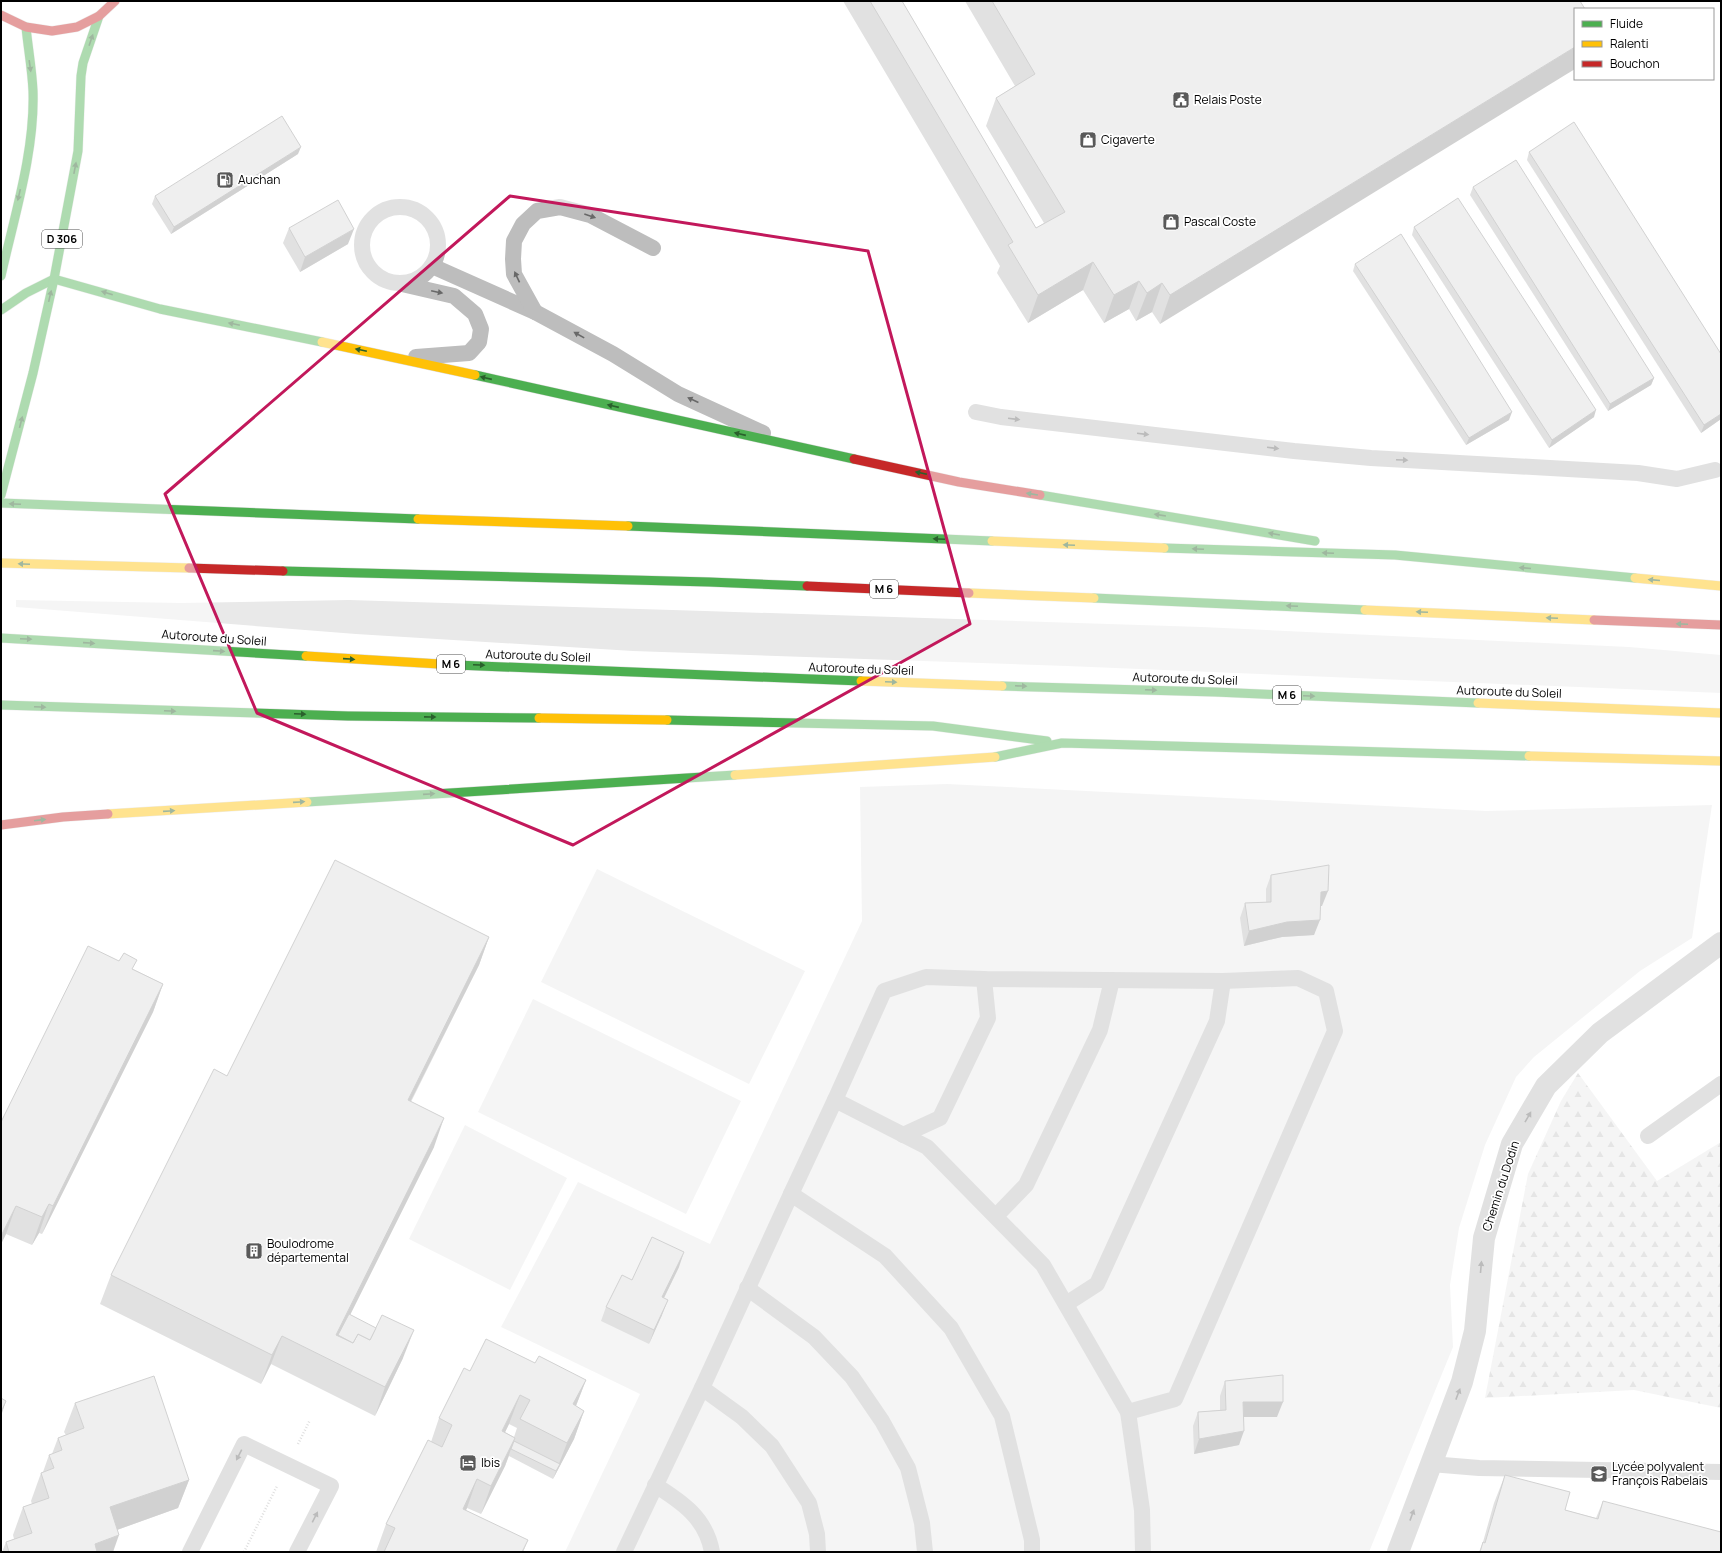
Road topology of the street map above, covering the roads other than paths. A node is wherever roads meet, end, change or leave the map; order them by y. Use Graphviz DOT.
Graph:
graph roads {
  1 [pos="115,1"];
  2 [pos="1,15"];
  3 [pos="100,16"];
  4 [pos="26,27"];
  5 [pos="653,248"];
  6 [pos="432,266"];
  7 [pos="1,276"];
  8 [pos="54,279"];
  9 [pos="398,283"];
  10 [pos="1,310"];
  11 [pos="536,312"];
  12 [pos="399,358"];
  13 [pos="976,412"];
  14 [pos="792,446"];
  15 [pos="1715,470"];
  16 [pos="1,495"];
  17 [pos="1,503"];
  18 [pos="1395,555"];
  19 [pos="1,563"];
  20 [pos="1721,586"];
  21 [pos="1721,625"];
  22 [pos="1,638"];
  23 [pos="1,705"];
  24 [pos="1721,713"];
  25 [pos="1062,743"];
  26 [pos="1721,761"];
  27 [pos="1,825"];
  28 [pos="1721,943"];
  29 [pos="984,979"];
  30 [pos="1112,980"];
  31 [pos="1223,981"];
  32 [pos="1721,1084"];
  33 [pos="835,1100"];
  34 [pos="903,1135"];
  35 [pos="1648,1136"];
  36 [pos="791,1194"];
  37 [pos="996,1216"];
  38 [pos="747,1288"];
  39 [pos="1066,1304"];
  40 [pos="702,1388"];
  41 [pos="1128,1412"];
  42 [pos="1431,1464"];
  43 [pos="1721,1472"];
  44 [pos="655,1485"];
  45 [pos="190,1552"];
  46 [pos="298,1552"];
  47 [pos="624,1552"];
  48 [pos="712,1552"];
  49 [pos="818,1552"];
  50 [pos="925,1552"];
  51 [pos="1032,1552"];
  52 [pos="1143,1552"];
  53 [pos="1398,1552"];
  1 -- 3 [label="main road"];
  2 -- 4 [label="main road"];
  3 -- 4 [label="main road"];
  8 -- 3 [label="main road, D 306, one-way"];
  4 -- 7 [label="main road, one-way"];
  11 -- 5 [label="lane, one-way"];
  6 -- 9 [label="lane"];
  6 -- 9 [label="lane"];
  6 -- 11 [label="lane"];
  8 -- 10 [label="main road"];
  12 -- 8 [label="main road, one-way"];
  16 -- 8 [label="main road, D 306, one-way"];
  9 -- 12 [label="lane, one-way"];
  14 -- 11 [label="lane, one-way"];
  14 -- 12 [label="main road, one-way"];
  13 -- 15 [label="lane, one-way"];
  18 -- 14 [label="main road, one-way"];
  18 -- 17 [label="main road, one-way"];
  20 -- 18 [label="main road, one-way"];
  21 -- 19 [label="main road, M 6, one-way"];
  22 -- 24 [label="main road, Autoroute du Soleil / M 6, one-way"];
  23 -- 25 [label="main road, one-way"];
  25 -- 26 [label="main road"];
  27 -- 25 [label="main road, one-way"];
  42 -- 28 [label="street, Chemin du Dodin, one-way"];
  29 -- 30 [label="lane"];
  29 -- 33 [label="lane"];
  29 -- 34 [label="lane"];
  30 -- 31 [label="lane"];
  30 -- 37 [label="lane"];
  31 -- 39 [label="lane"];
  31 -- 41 [label="lane"];
  32 -- 35 [label="lane"];
  33 -- 34 [label="lane"];
  33 -- 36 [label="lane"];
  34 -- 37 [label="lane"];
  36 -- 38 [label="lane"];
  36 -- 51 [label="lane"];
  37 -- 39 [label="lane"];
  38 -- 40 [label="lane"];
  38 -- 50 [label="lane"];
  39 -- 41 [label="lane"];
  40 -- 44 [label="lane"];
  40 -- 49 [label="lane"];
  41 -- 52 [label="lane"];
  42 -- 43 [label="lane"];
  53 -- 42 [label="street, Chemin du Dodin, one-way"];
  44 -- 47 [label="lane"];
  44 -- 48 [label="lane"];
  46 -- 45 [label="lane, one-way"];
}
